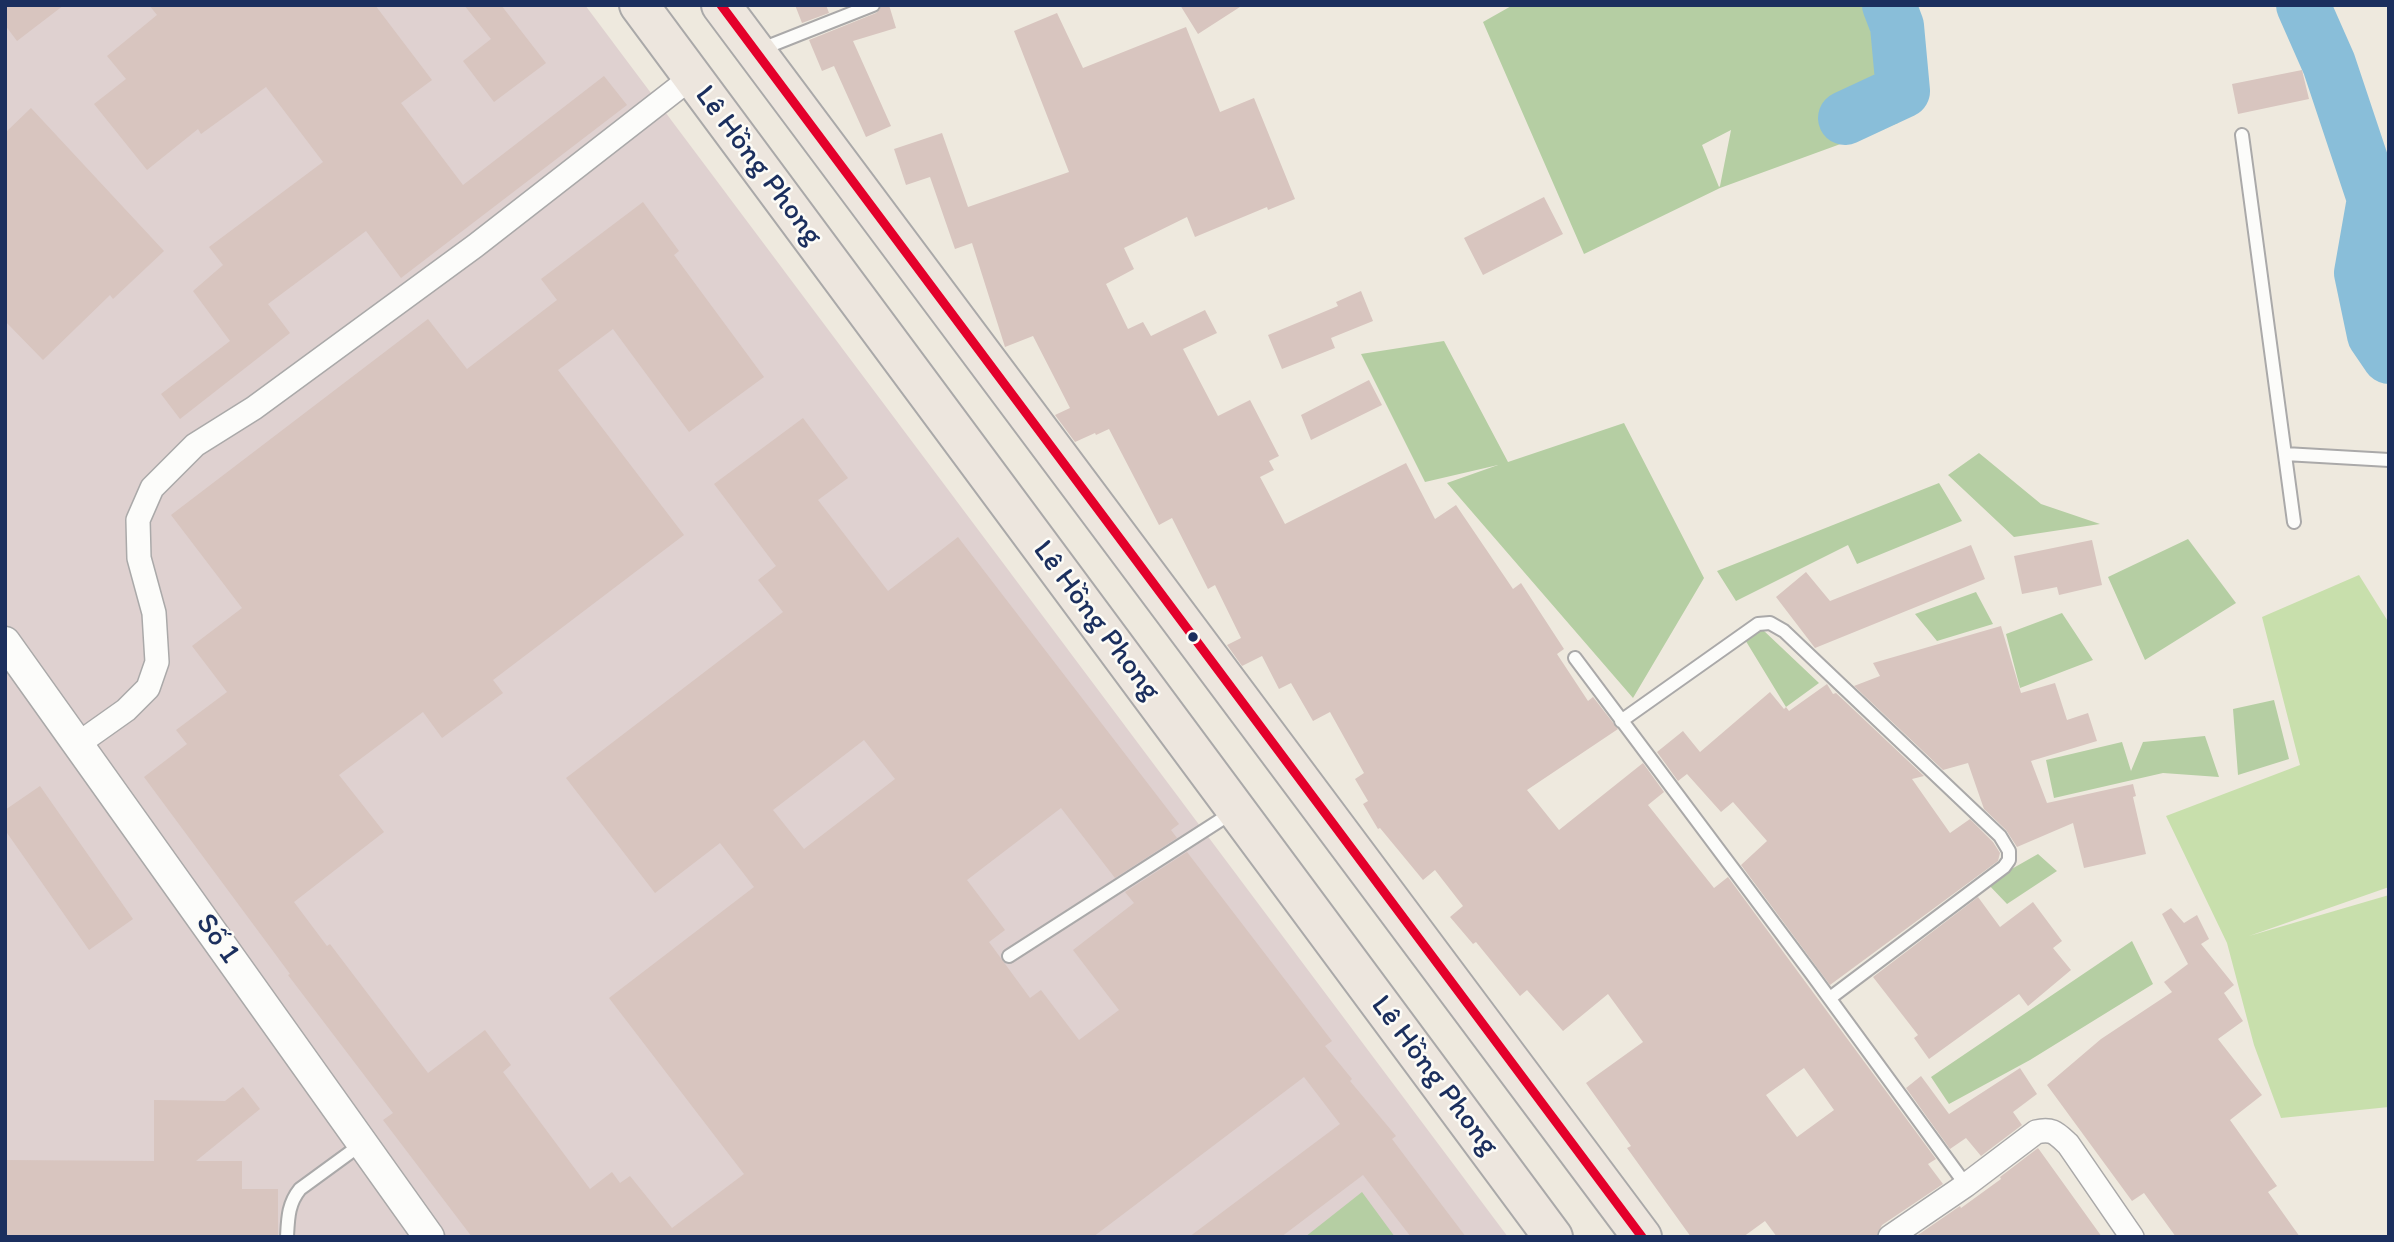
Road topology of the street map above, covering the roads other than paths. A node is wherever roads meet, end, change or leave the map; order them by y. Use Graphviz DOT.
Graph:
graph roads {
  1 [pos="639,5"];
  2 [pos="721,5"];
  3 [pos="873,5"];
  4 [pos="756,51"];
  5 [pos="692,77"];
  6 [pos="2242,135"];
  7 [pos="2285,454"];
  8 [pos="2389,460"];
  9 [pos="2294,522"];
  10 [pos="5,642"];
  11 [pos="1575,658"];
  12 [pos="1621,721"];
  13 [pos="78,744"];
  14 [pos="1237,810"];
  15 [pos="1009,956"];
  16 [pos="1830,998"];
  17 [pos="363,1143"];
  18 [pos="1966,1185"];
  19 [pos="287,1237"];
  20 [pos="429,1237"];
  21 [pos="1553,1237"];
  22 [pos="1642,1237"];
  23 [pos="1890,1237"];
  24 [pos="2132,1237"];
  1 -- 5 [label="highway, Lê Hồng Phong"];
  2 -- 4 [label="highway"];
  3 -- 4 [label="lane"];
  4 -- 22 [label="highway"];
  5 -- 13 [label="street"];
  5 -- 14 [label="highway, Lê Hồng Phong"];
  6 -- 7 [label="lane"];
  7 -- 8 [label="lane"];
  7 -- 9 [label="lane"];
  10 -- 13 [label="street, Số 1"];
  11 -- 12 [label="lane"];
  12 -- 16 [label="lane"];
  12 -- 16 [label="lane"];
  13 -- 17 [label="street, Số 1"];
  14 -- 15 [label="lane"];
  14 -- 21 [label="highway, Lê Hồng Phong"];
  16 -- 18 [label="lane"];
  17 -- 19 [label="lane"];
  17 -- 20 [label="street, Số 1"];
  18 -- 23 [label="street"];
  18 -- 24 [label="street"];
}
